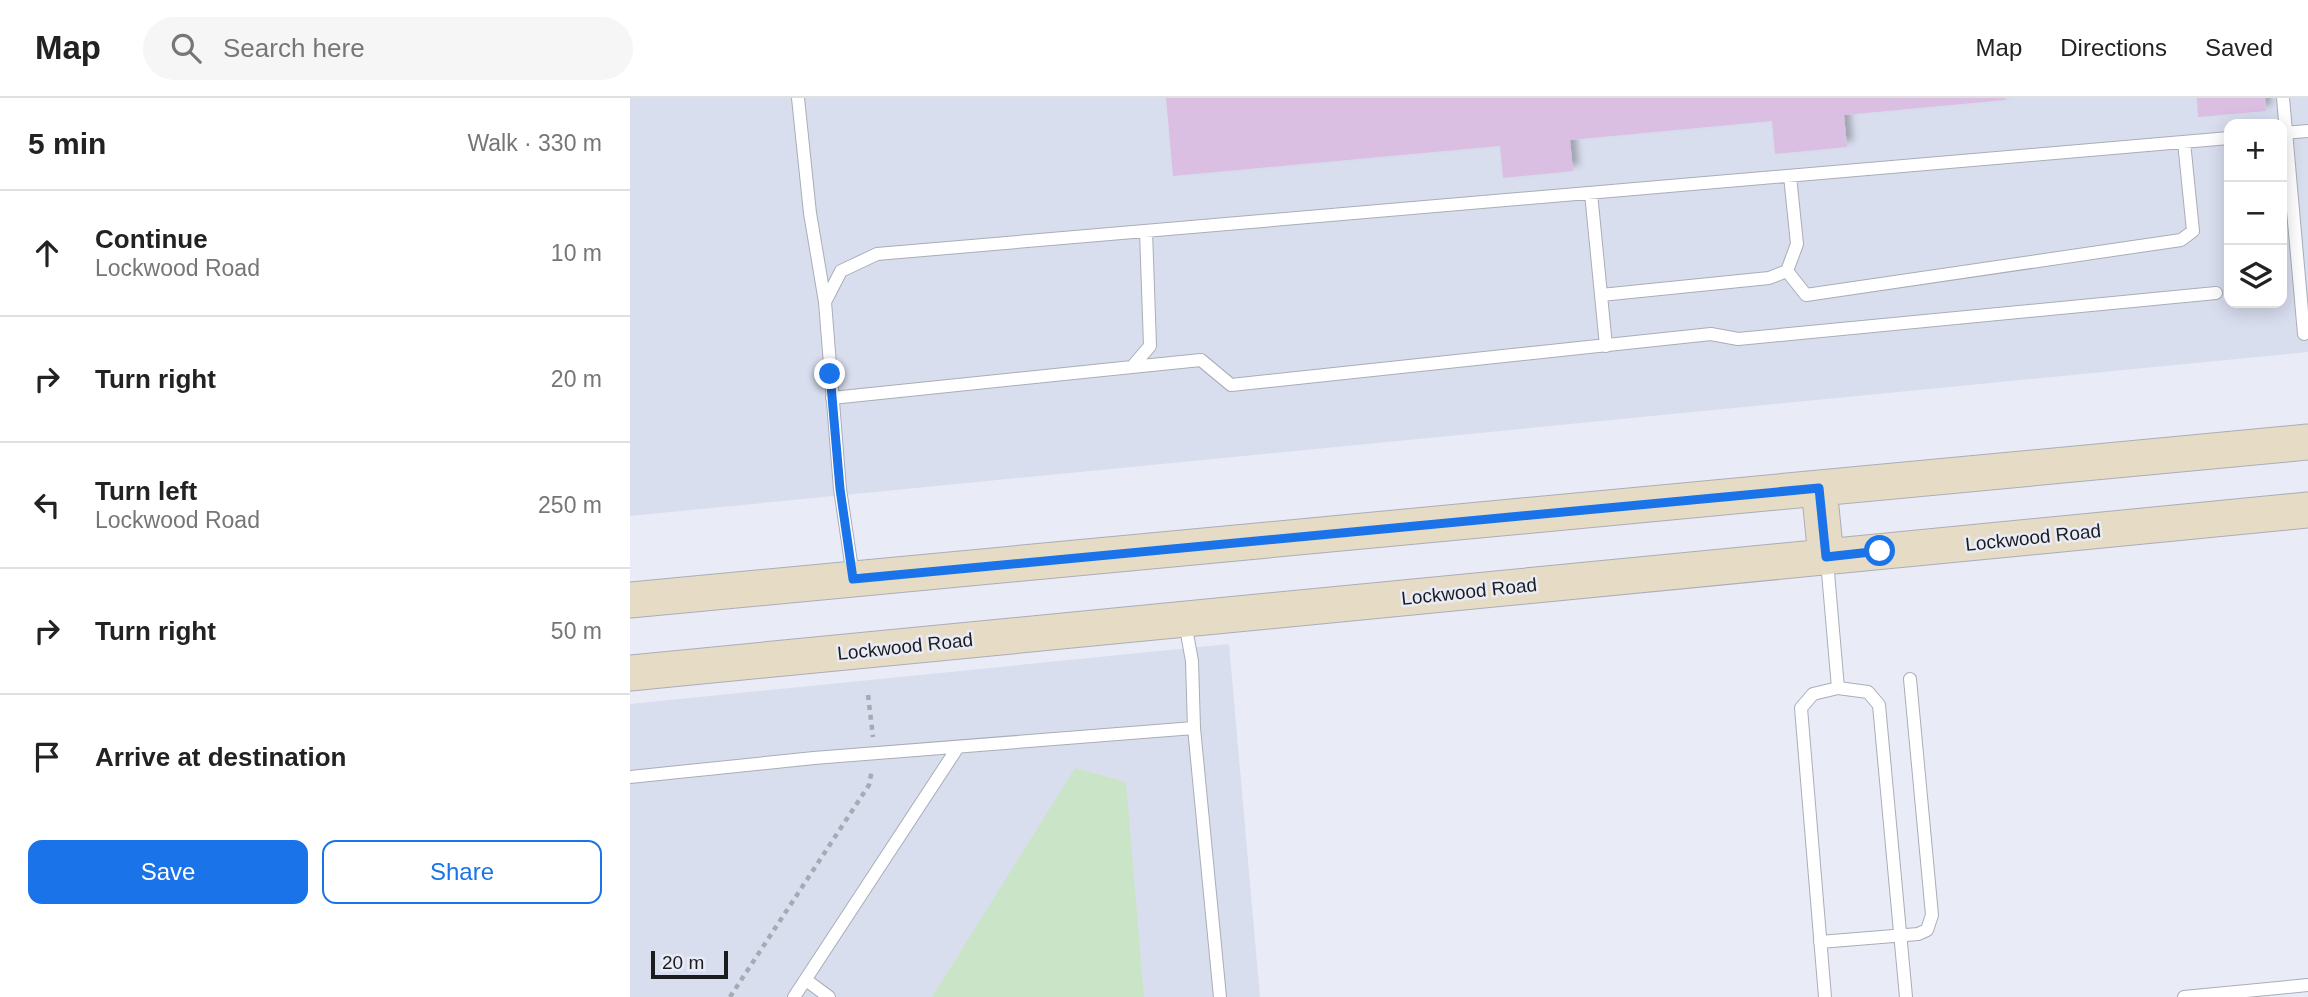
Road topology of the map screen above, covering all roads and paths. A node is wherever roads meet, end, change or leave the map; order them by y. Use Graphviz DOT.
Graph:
graph roads {
  1 [pos="798,98"];
  2 [pos="2283,98"];
  3 [pos="2284,119"];
  4 [pos="2308,131"];
  5 [pos="2287,133"];
  6 [pos="2224,138"];
  7 [pos="2184,142"];
  8 [pos="2287,163"];
  9 [pos="1790,176"];
  10 [pos="1591,193"];
  11 [pos="1146,231"];
  12 [pos="1787,271"];
  13 [pos="2216,293"];
  14 [pos="1601,295"];
  15 [pos="825,302"];
  16 [pos="2304,334"];
  17 [pos="1606,346"];
  18 [pos="1132,367"];
  19 [pos="832,398"];
  20 [pos="2308,442"];
  21 [pos="1819,488"];
  22 [pos="2308,510"];
  23 [pos="1826,557"];
  24 [pos="853,579"];
  25 [pos="630,600"];
  26 [pos="1185,619"];
  27 [pos="630,673"];
  28 [pos="1910,679"];
  29 [pos="1838,688"];
  30 [pos="869,695"];
  31 [pos="1194,728"];
  32 [pos="958,747"];
  33 [pos="874,753"];
  34 [pos="630,777"];
  35 [pos="1900,936"];
  36 [pos="1820,942"];
  37 [pos="806,980"];
  38 [pos="2308,985"];
  39 [pos="730,997"];
  40 [pos="794,997"];
  41 [pos="829,997"];
  42 [pos="1220,997"];
  43 [pos="1825,997"];
  44 [pos="1906,997"];
  45 [pos="2184,997"];
  1 -- 15 [label="lane"];
  2 -- 3 [label="lane"];
  4 -- 5 [label="lane"];
  6 -- 7 [label="lane"];
  7 -- 9 [label="lane"];
  7 -- 12 [label="lane"];
  8 -- 16 [label="lane"];
  9 -- 10 [label="lane"];
  9 -- 12 [label="lane"];
  10 -- 11 [label="lane"];
  10 -- 14 [label="lane"];
  11 -- 15 [label="lane"];
  11 -- 18 [label="lane"];
  12 -- 14 [label="lane"];
  13 -- 17 [label="lane"];
  14 -- 17 [label="lane"];
  15 -- 19 [label="lane"];
  17 -- 18 [label="lane"];
  18 -- 19 [label="lane"];
  19 -- 24 [label="lane"];
  20 -- 21 [label="main road"];
  21 -- 23 [label="main road"];
  21 -- 24 [label="main road"];
  22 -- 23 [label="main road, Lockwood Road"];
  23 -- 26 [label="main road, Lockwood Road"];
  23 -- 29 [label="lane"];
  24 -- 25 [label="main road"];
  26 -- 27 [label="main road, Lockwood Road"];
  26 -- 31 [label="lane"];
  28 -- 35 [label="lane"];
  29 -- 35 [label="lane"];
  29 -- 36 [label="lane"];
  30 -- 33 [label="path"];
  31 -- 32 [label="lane"];
  31 -- 42 [label="lane"];
  32 -- 33 [label="lane"];
  32 -- 37 [label="lane"];
  33 -- 34 [label="lane"];
  33 -- 39 [label="path"];
  35 -- 36 [label="lane"];
  35 -- 44 [label="lane"];
  36 -- 43 [label="lane"];
  37 -- 40 [label="lane"];
  37 -- 41 [label="lane"];
  38 -- 45 [label="lane"];
}
